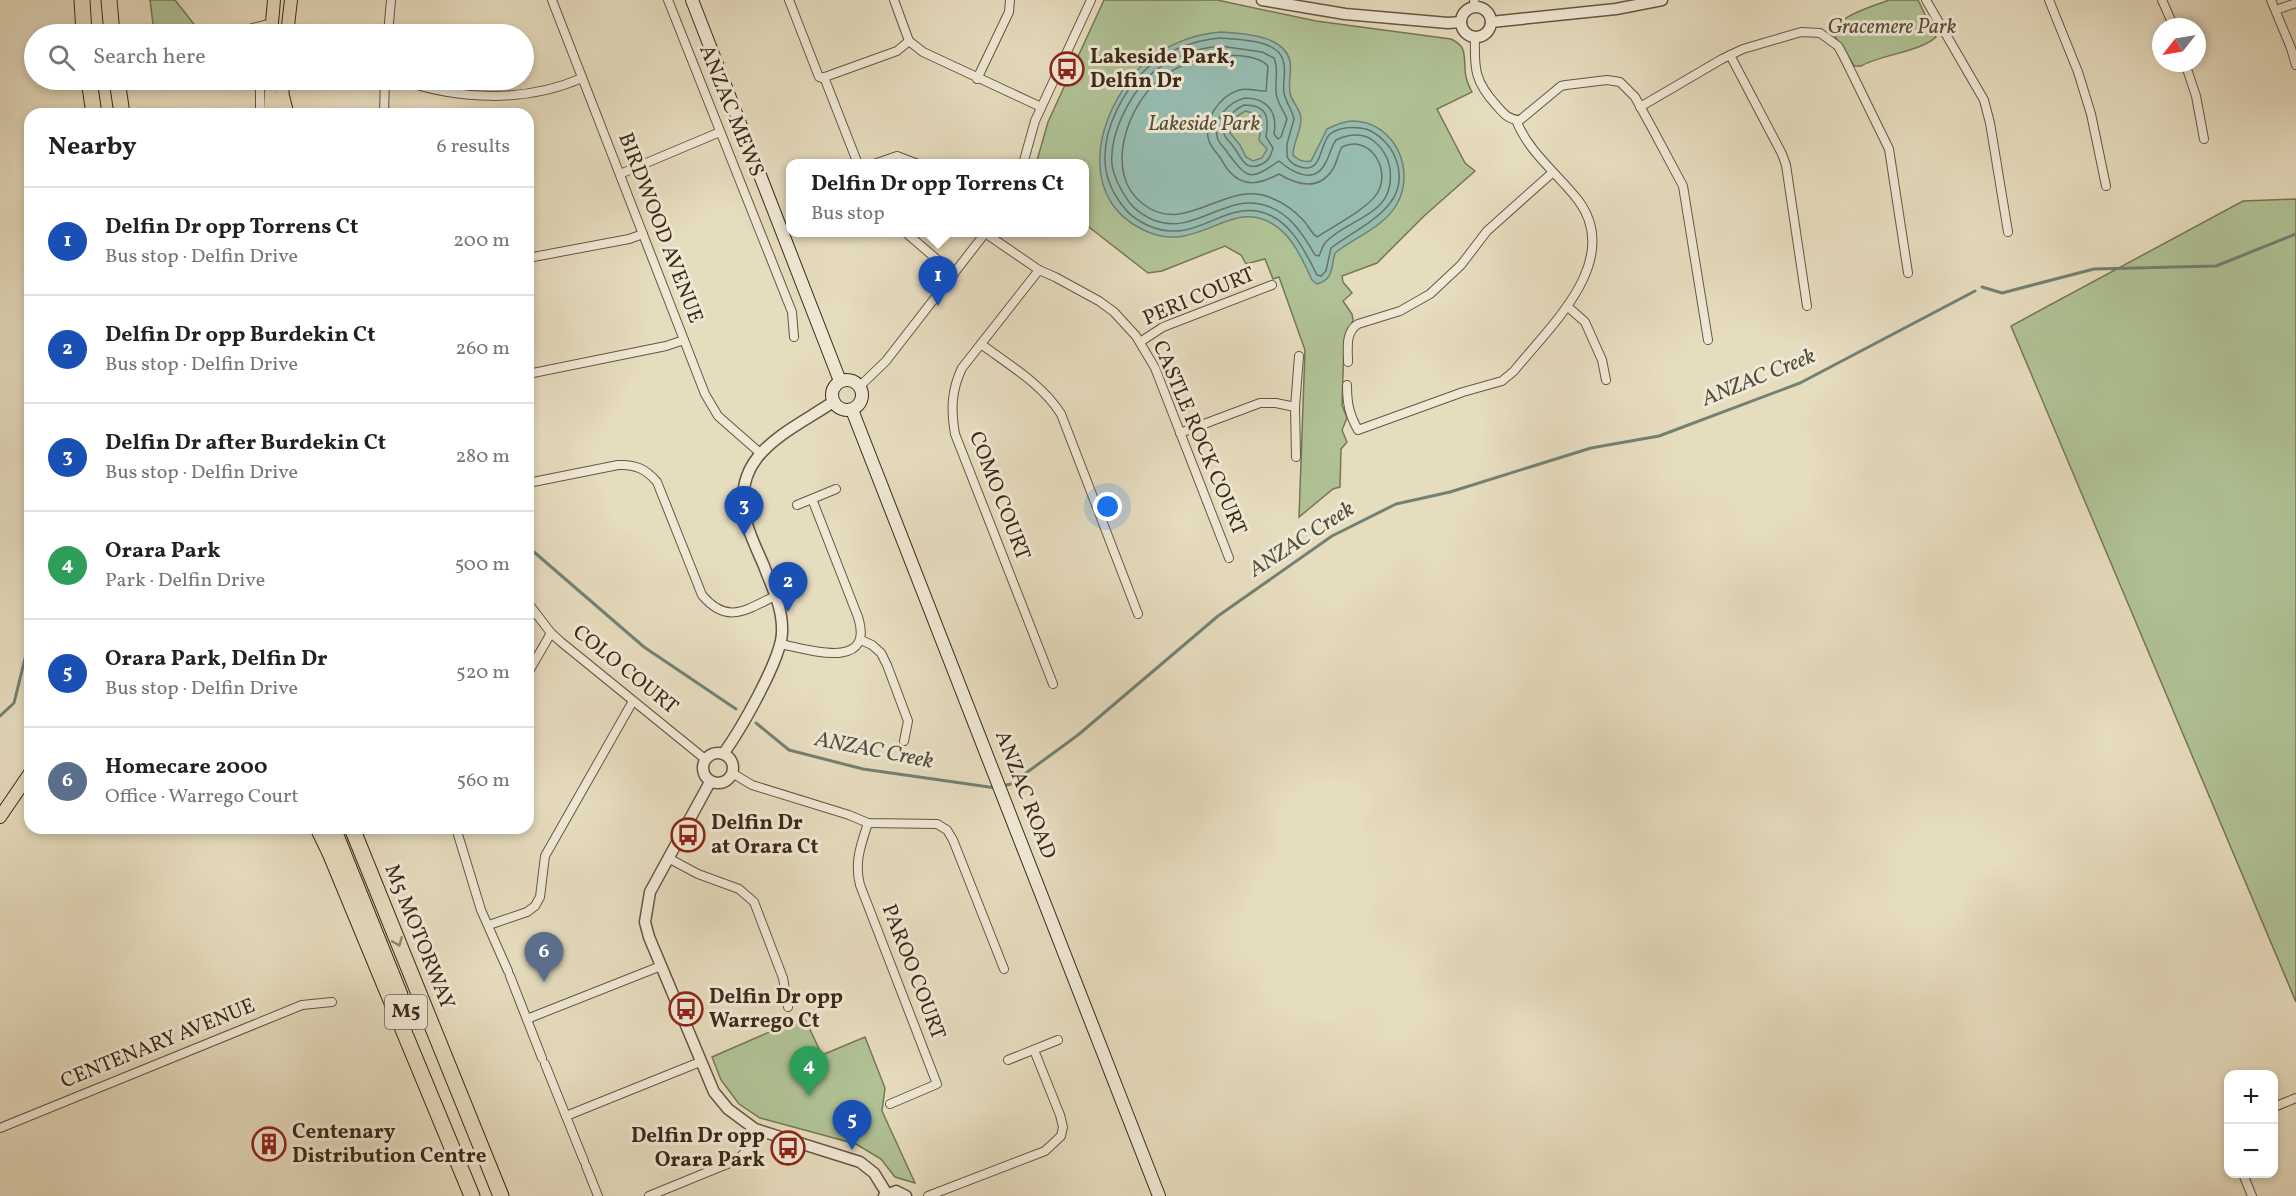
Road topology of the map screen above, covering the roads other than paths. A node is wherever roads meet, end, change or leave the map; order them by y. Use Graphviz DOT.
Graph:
graph roads {
  1 [pos="82,0"];
  2 [pos="101,0"];
  3 [pos="110,0"];
  4 [pos="274,0"];
  5 [pos="291,0"];
  6 [pos="391,0"];
  7 [pos="552,0"];
  8 [pos="668,0"];
  9 [pos="692,0"];
  10 [pos="789,0"];
  11 [pos="894,0"];
  12 [pos="1010,0"];
  13 [pos="1091,0"];
  14 [pos="1262,0"];
  15 [pos="1662,0"];
  16 [pos="1926,0"];
  17 [pos="2049,0"];
  18 [pos="2162,0"];
  19 [pos="2271,0"];
  20 [pos="1474,3"];
  21 [pos="2296,3"];
  22 [pos="2276,10"];
  23 [pos="2170,18"];
  24 [pos="1461,22"];
  25 [pos="1491,22"];
  26 [pos="83,24"];
  27 [pos="102,24"];
  28 [pos="111,24"];
  29 [pos="272,24"];
  30 [pos="288,24"];
  31 [pos="389,24"];
  32 [pos="1475,37"];
  33 [pos="909,41"];
  34 [pos="1730,55"];
  35 [pos="2296,65"];
  36 [pos="2188,72"];
  37 [pos="824,77"];
  38 [pos="582,78"];
  39 [pos="977,79"];
  40 [pos="89,90"];
  41 [pos="109,90"];
  42 [pos="118,90"];
  43 [pos="260,90"];
  44 [pos="271,90"];
  45 [pos="282,90"];
  46 [pos="385,90"];
  47 [pos="439,90"];
  48 [pos="282,98"];
  49 [pos="1041,107"];
  50 [pos="1641,107"];
  51 [pos="91,108"];
  52 [pos="111,108"];
  53 [pos="121,108"];
  54 [pos="260,108"];
  55 [pos="270,108"];
  56 [pos="283,108"];
  57 [pos="384,108"];
  58 [pos="1516,120"];
  59 [pos="720,132"];
  60 [pos="2204,139"];
  61 [pos="856,159"];
  62 [pos="888,159"];
  63 [pos="905,159"];
  64 [pos="1024,159"];
  65 [pos="1552,173"];
  66 [pos="620,174"];
  67 [pos="2106,186"];
  68 [pos="2008,232"];
  69 [pos="643,234"];
  70 [pos="911,237"];
  71 [pos="983,237"];
  72 [pos="992,237"];
  73 [pos="534,257"];
  74 [pos="1039,270"];
  75 [pos="1908,273"];
  76 [pos="954,274"];
  77 [pos="1272,285"];
  78 [pos="1567,306"];
  79 [pos="1807,306"];
  80 [pos="794,337"];
  81 [pos="684,340"];
  82 [pos="1708,340"];
  83 [pos="1140,342"];
  84 [pos="981,344"];
  85 [pos="1299,356"];
  86 [pos="1348,362"];
  87 [pos="534,373"];
  88 [pos="1606,380"];
  89 [pos="840,381"];
  90 [pos="1347,385"];
  91 [pos="860,386"];
  92 [pos="833,402"];
  93 [pos="1295,407"];
  94 [pos="852,410"];
  95 [pos="1180,433"];
  96 [pos="759,452"];
  97 [pos="1296,458"];
  98 [pos="534,482"];
  99 [pos="836,489"];
  100 [pos="812,499"];
  101 [pos="797,505"];
  102 [pos="1229,558"];
  103 [pos="775,596"];
  104 [pos="534,611"];
  105 [pos="1138,614"];
  106 [pos="551,633"];
  107 [pos="861,640"];
  108 [pos="781,644"];
  109 [pos="534,663"];
  110 [pos="1053,684"];
  111 [pos="633,701"];
  112 [pos="904,741"];
  113 [pos="723,754"];
  114 [pos="705,759"];
  115 [pos="732,773"];
  116 [pos="24,782"];
  117 [pos="710,782"];
  118 [pos="0,817"];
  119 [pos="868,823"];
  120 [pos="321,834"];
  121 [pos="335,834"];
  122 [pos="356,834"];
  123 [pos="458,834"];
  124 [pos="668,858"];
  125 [pos="489,925"];
  126 [pos="661,966"];
  127 [pos="1004,969"];
  128 [pos="332,1002"];
  129 [pos="788,1007"];
  130 [pos="527,1019"];
  131 [pos="1058,1040"];
  132 [pos="1034,1050"];
  133 [pos="1008,1060"];
  134 [pos="700,1062"];
  135 [pos="2296,1098"];
  136 [pos="890,1104"];
  137 [pos="2278,1105"];
  138 [pos="566,1116"];
  139 [pos="0,1128"];
  140 [pos="755,1130"];
  141 [pos="2245,1178"];
  142 [pos="958,1186"];
  143 [pos="885,1195"];
  144 [pos="472,1196"];
  145 [pos="480,1196"];
  146 [pos="501,1196"];
  147 [pos="598,1196"];
  148 [pos="649,1196"];
  149 [pos="906,1196"];
  150 [pos="928,1196"];
  151 [pos="962,1196"];
  152 [pos="1159,1196"];
  153 [pos="2252,1196"];
  1 -- 26 [label="highway"];
  2 -- 27 [label="highway"];
  3 -- 28 [label="highway"];
  4 -- 29 [label="main road"];
  5 -- 30 [label="main road"];
  6 -- 31 [label="street"];
  7 -- 38 [label="street, BIRDWOOD AVENUE"];
  8 -- 59 [label="street, ANZAC MEWS"];
  9 -- 89 [label="main road"];
  10 -- 37 [label="street"];
  11 -- 33 [label="street"];
  12 -- 39 [label="street"];
  13 -- 49 [label="street"];
  14 -- 24 [label="street"];
  15 -- 25 [label="street"];
  16 -- 68 [label="street"];
  17 -- 67 [label="street"];
  18 -- 23 [label="street"];
  19 -- 22 [label="street"];
  20 -- 24 [label="street"];
  20 -- 25 [label="street"];
  21 -- 22 [label="street"];
  22 -- 35 [label="street"];
  24 -- 32 [label="street"];
  25 -- 32 [label="street"];
  32 -- 58 [label="street"];
  33 -- 37 [label="street"];
  33 -- 39 [label="street"];
  34 -- 50 [label="street"];
  34 -- 75 [label="street"];
  34 -- 79 [label="street"];
  36 -- 60 [label="street"];
  37 -- 61 [label="street"];
  38 -- 47 [label="street"];
  38 -- 66 [label="street, BIRDWOOD AVENUE"];
  39 -- 49 [label="street"];
  40 -- 51 [label="highway"];
  41 -- 52 [label="highway"];
  42 -- 53 [label="highway"];
  43 -- 54 [label="street"];
  44 -- 55 [label="main road"];
  45 -- 48 [label="main road"];
  46 -- 57 [label="street"];
  48 -- 56 [label="highway"];
  49 -- 64 [label="street"];
  50 -- 58 [label="street"];
  50 -- 82 [label="street"];
  58 -- 65 [label="street"];
  59 -- 66 [label="street"];
  59 -- 80 [label="street, ANZAC MEWS"];
  62 -- 63 [label="street"];
  65 -- 78 [label="street"];
  65 -- 86 [label="street"];
  66 -- 69 [label="street, BIRDWOOD AVENUE"];
  69 -- 73 [label="street"];
  69 -- 81 [label="street, BIRDWOOD AVENUE"];
  70 -- 76 [label="street"];
  71 -- 76 [label="street"];
  72 -- 74 [label="street, CASTLE ROCK COURT"];
  74 -- 83 [label="street, CASTLE ROCK COURT"];
  74 -- 84 [label="street, COMO COURT"];
  76 -- 91 [label="street"];
  77 -- 83 [label="street, PERI COURT"];
  78 -- 88 [label="street"];
  78 -- 90 [label="street"];
  81 -- 87 [label="street"];
  81 -- 96 [label="street, BIRDWOOD AVENUE"];
  83 -- 95 [label="street, CASTLE ROCK COURT"];
  84 -- 105 [label="street"];
  84 -- 110 [label="street, COMO COURT"];
  85 -- 93 [label="street"];
  89 -- 91 [label="main road"];
  89 -- 92 [label="main road"];
  91 -- 94 [label="main road"];
  92 -- 94 [label="main road"];
  92 -- 96 [label="street"];
  93 -- 95 [label="street"];
  93 -- 97 [label="street"];
  94 -- 152 [label="main road, ANZAC ROAD"];
  95 -- 102 [label="street, CASTLE ROCK COURT"];
  96 -- 103 [label="street"];
  98 -- 103 [label="street"];
  99 -- 100 [label="street"];
  100 -- 101 [label="street"];
  100 -- 107 [label="street"];
  103 -- 108 [label="street"];
  104 -- 106 [label="street, COLO COURT"];
  106 -- 109 [label="street"];
  106 -- 111 [label="street, COLO COURT"];
  107 -- 108 [label="street"];
  107 -- 112 [label="street"];
  108 -- 113 [label="street"];
  111 -- 114 [label="street, COLO COURT"];
  111 -- 125 [label="street"];
  113 -- 114 [label="street"];
  113 -- 115 [label="street"];
  114 -- 117 [label="street"];
  115 -- 117 [label="street"];
  115 -- 119 [label="street"];
  116 -- 118 [label="main road"];
  117 -- 124 [label="street"];
  119 -- 127 [label="street"];
  119 -- 136 [label="street, PAROO COURT"];
  120 -- 144 [label="highway"];
  121 -- 145 [label="highway, M5 MOTORWAY / M5"];
  122 -- 146 [label="highway, M5 MOTORWAY / M5, one-way"];
  123 -- 125 [label="street"];
  124 -- 126 [label="street"];
  124 -- 129 [label="street"];
  125 -- 130 [label="street"];
  126 -- 130 [label="street"];
  126 -- 134 [label="street"];
  128 -- 139 [label="street, CENTENARY AVENUE"];
  130 -- 138 [label="street"];
  131 -- 132 [label="street"];
  132 -- 133 [label="street"];
  132 -- 142 [label="street"];
  134 -- 138 [label="street"];
  134 -- 140 [label="street"];
  135 -- 137 [label="street"];
  138 -- 147 [label="street"];
  140 -- 143 [label="street"];
  140 -- 148 [label="street"];
  141 -- 153 [label="street"];
  142 -- 150 [label="street"];
  142 -- 151 [label="street"];
  143 -- 149 [label="street"];
}
